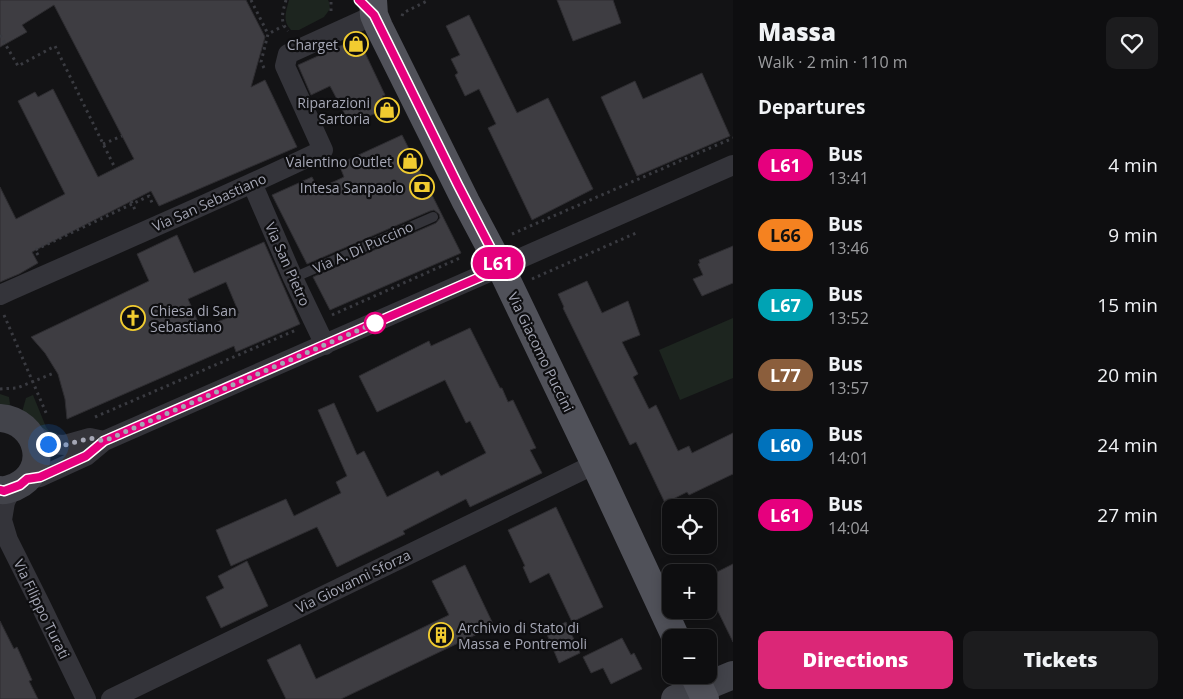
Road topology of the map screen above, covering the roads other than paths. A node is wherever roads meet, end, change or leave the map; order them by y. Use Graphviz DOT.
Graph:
graph roads {
  1 [pos="369,5"];
  2 [pos="733,165"];
  3 [pos="252,183"];
  4 [pos="433,217"];
  5 [pos="501,268"];
  6 [pos="293,278"];
  7 [pos="1,304"];
  8 [pos="325,345"];
  9 [pos="0,418"];
  10 [pos="37,422"];
  11 [pos="104,441"];
  12 [pos="595,464"];
  13 [pos="13,486"];
  14 [pos="672,629"];
  15 [pos="733,675"];
  16 [pos="700,688"];
  17 [pos="86,699"];
  18 [pos="111,699"];
  19 [pos="675,699"];
  1 -- 3 [label="street, Via San Sebastiano"];
  1 -- 5 [label="main road, Via Giacomo Puccini"];
  2 -- 5 [label="street"];
  3 -- 6 [label="street, Via San Pietro"];
  3 -- 7 [label="street, Via San Sebastiano"];
  4 -- 6 [label="lane, Via A. Di Puccino"];
  5 -- 8 [label="street"];
  5 -- 12 [label="main road, Via Giacomo Puccini"];
  6 -- 8 [label="street, Via San Pietro"];
  8 -- 11 [label="street"];
  9 -- 10 [label="street"];
  10 -- 11 [label="street"];
  10 -- 13 [label="street"];
  11 -- 13 [label="street"];
  12 -- 14 [label="main road, Via Giacomo Puccini"];
  12 -- 18 [label="street, Via Giovanni Sforza"];
  13 -- 17 [label="street, Via Filippo Turati"];
  15 -- 16 [label="street"];
  16 -- 19 [label="street"];
}
